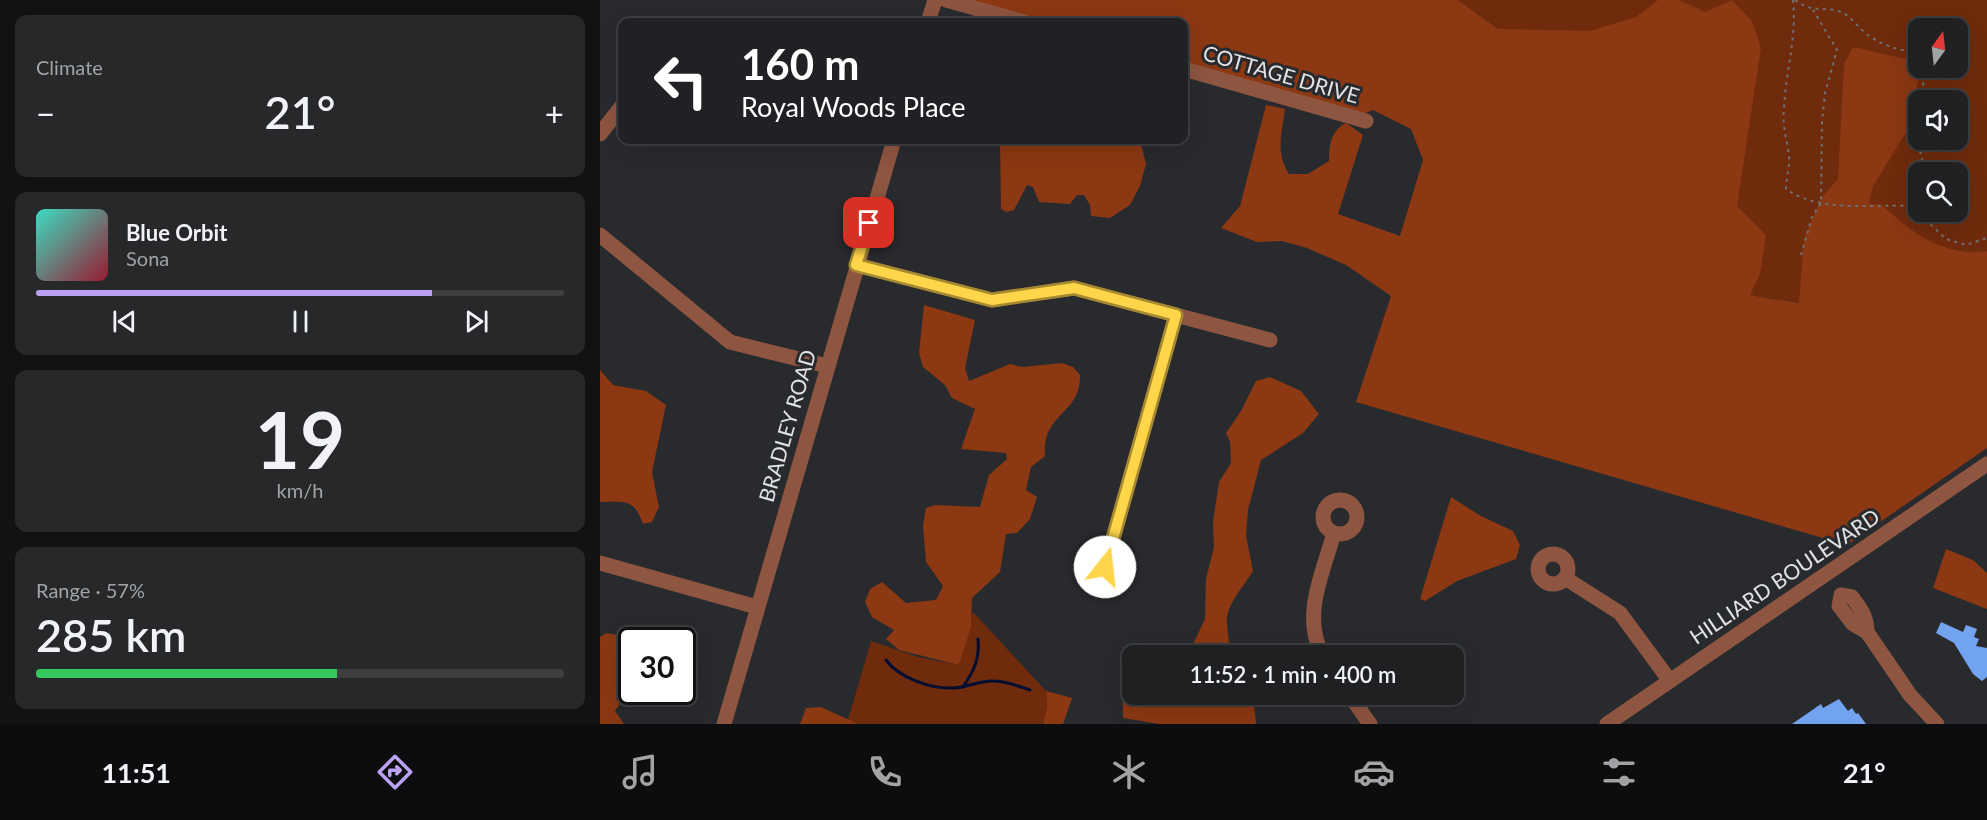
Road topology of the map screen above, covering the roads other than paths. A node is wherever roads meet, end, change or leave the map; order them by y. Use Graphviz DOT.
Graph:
graph roads {
  1 [pos="935,0"];
  2 [pos="946,0"];
  3 [pos="929,18"];
  4 [pos="1010,18"];
  5 [pos="1188,70"];
  6 [pos="618,111"];
  7 [pos="1366,121"];
  8 [pos="600,134"];
  9 [pos="893,144"];
  10 [pos="600,235"];
  11 [pos="856,265"];
  12 [pos="1176,315"];
  13 [pos="1270,340"];
  14 [pos="827,366"];
  15 [pos="1987,464"];
  16 [pos="1334,533"];
  17 [pos="600,563"];
  18 [pos="1826,574"];
  19 [pos="1565,578"];
  20 [pos="1099,588"];
  21 [pos="757,607"];
  22 [pos="1318,645"];
  23 [pos="1670,681"];
  24 [pos="1357,705"];
  25 [pos="724,724"];
  26 [pos="1370,724"];
  27 [pos="1607,724"];
  28 [pos="1936,724"];
  1 -- 3 [label="street"];
  2 -- 4 [label="street"];
  5 -- 7 [label="street, COTTAGE DRIVE"];
  6 -- 8 [label="street"];
  9 -- 11 [label="street, BRADLEY ROAD"];
  10 -- 14 [label="street"];
  11 -- 12 [label="street"];
  11 -- 14 [label="street, BRADLEY ROAD"];
  12 -- 13 [label="street"];
  12 -- 20 [label="street"];
  14 -- 21 [label="street, BRADLEY ROAD"];
  15 -- 18 [label="street, HILLIARD BOULEVARD"];
  16 -- 22 [label="street"];
  17 -- 21 [label="street"];
  18 -- 23 [label="street, HILLIARD BOULEVARD"];
  18 -- 28 [label="street"];
  19 -- 23 [label="street"];
  21 -- 25 [label="street, BRADLEY ROAD"];
  23 -- 27 [label="street, HILLIARD BOULEVARD"];
  24 -- 26 [label="street"];
}
